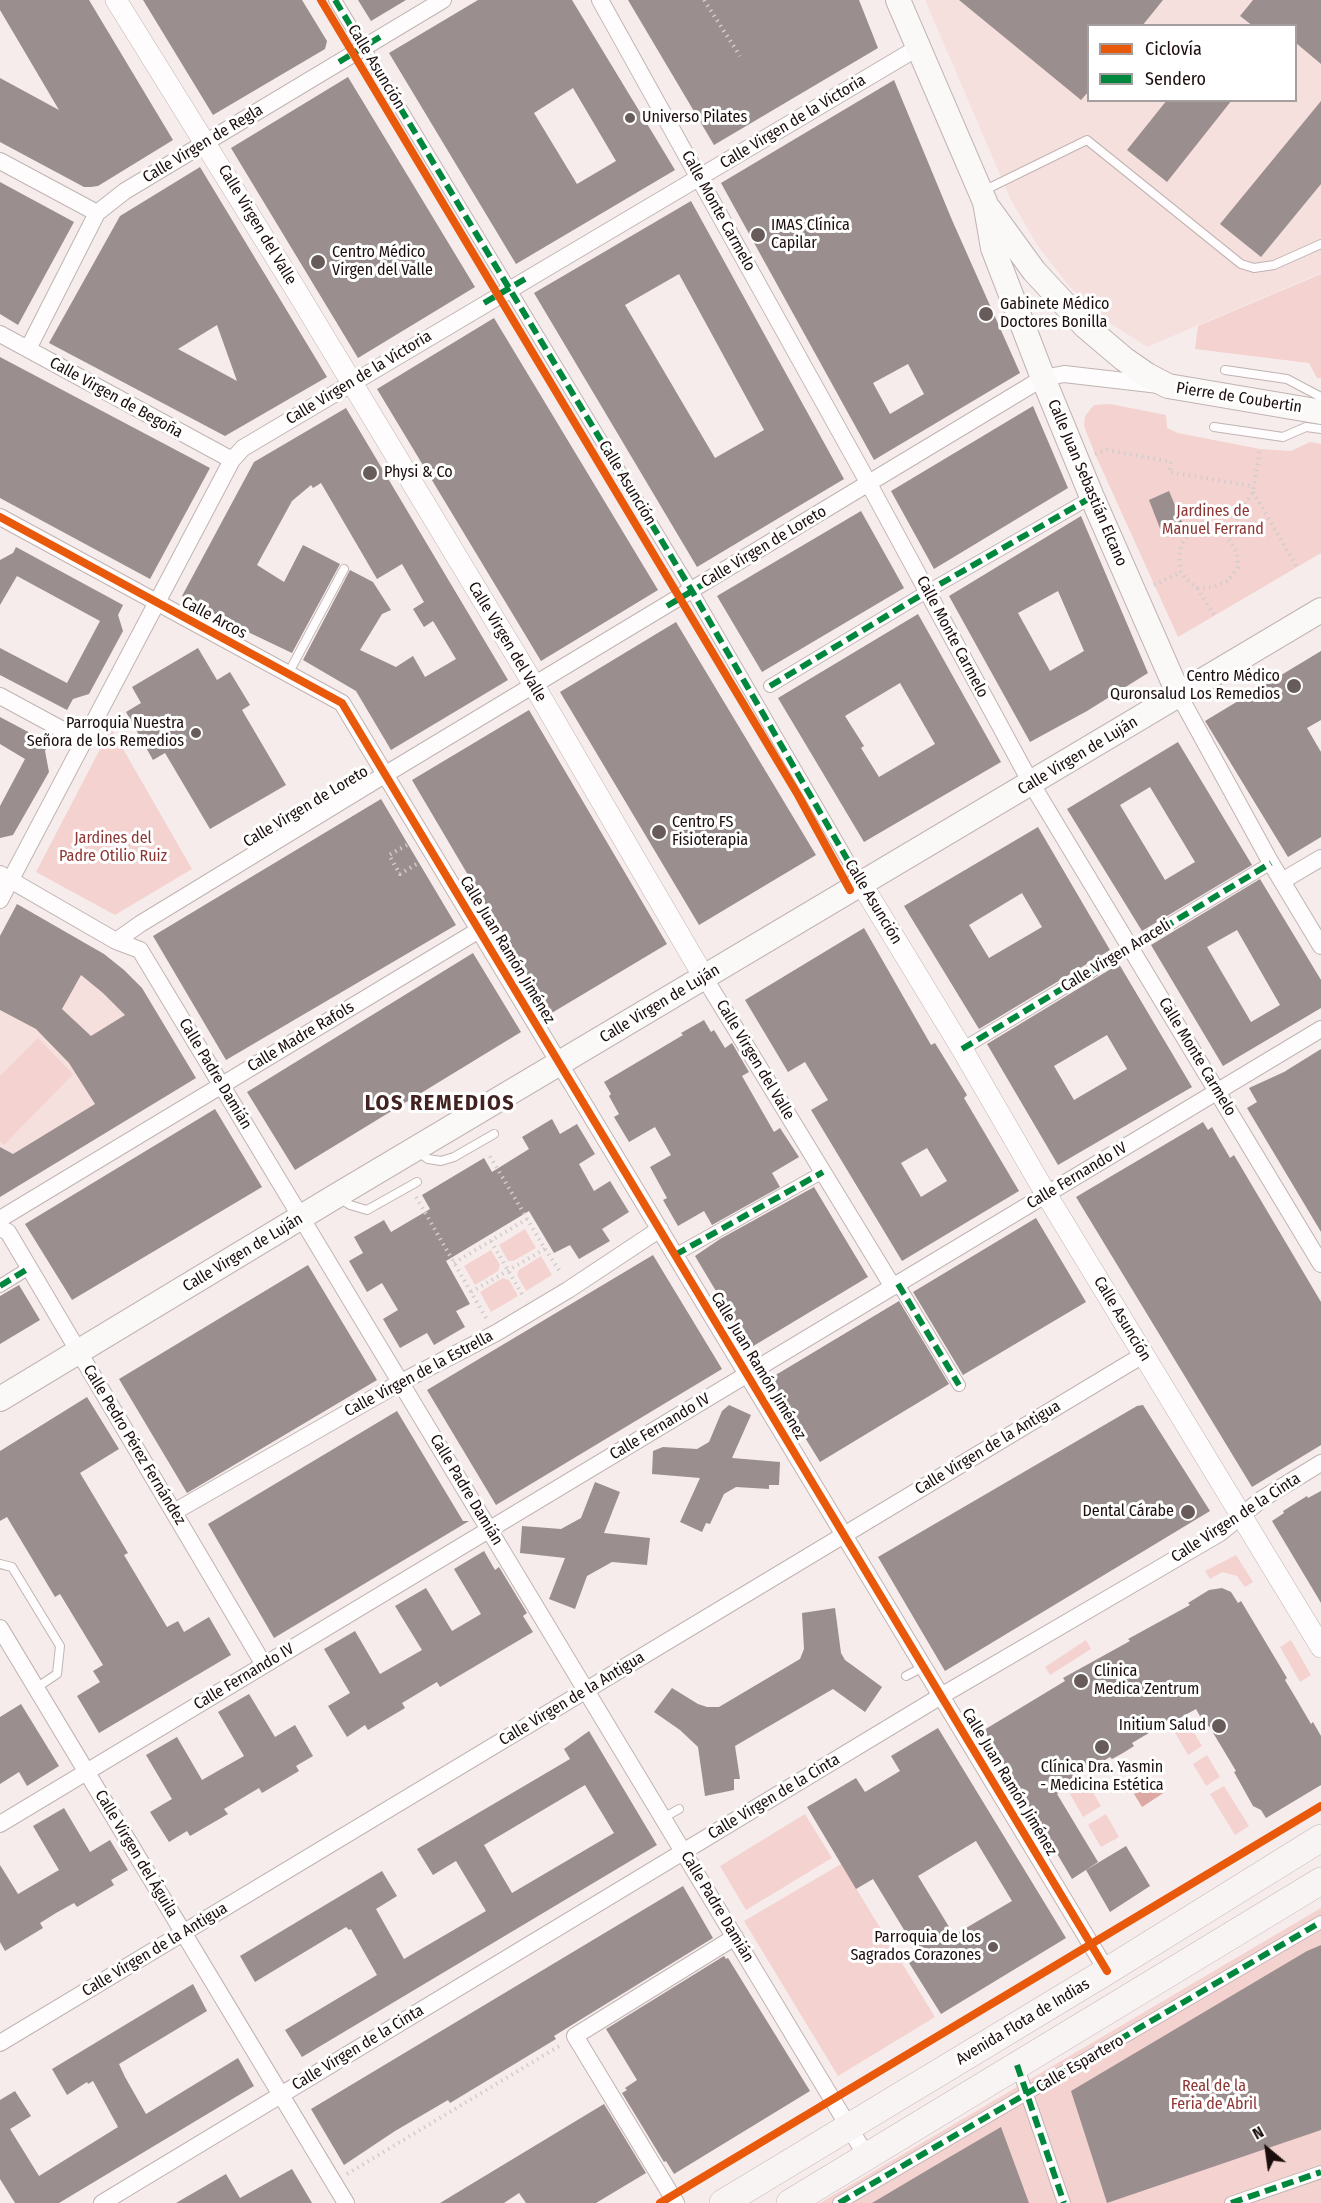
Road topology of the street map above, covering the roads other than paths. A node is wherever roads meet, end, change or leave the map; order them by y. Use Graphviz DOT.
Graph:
graph roads {
  1 [pos="116,0"];
  2 [pos="335,0"];
  3 [pos="443,0"];
  4 [pos="600,0"];
  5 [pos="898,0"];
  6 [pos="364,47"];
  7 [pos="919,47"];
  8 [pos="206,142"];
  9 [pos="0,161"];
  10 [pos="700,177"];
  11 [pos="982,197"];
  12 [pos="97,213"];
  13 [pos="1321,244"];
  14 [pos="510,288"];
  15 [pos="0,334"];
  16 [pos="28,349"];
  17 [pos="1225,370"];
  18 [pos="1043,378"];
  19 [pos="350,383"];
  20 [pos="1168,386"];
  21 [pos="1321,397"];
  22 [pos="1321,412"];
  23 [pos="1214,427"];
  24 [pos="1321,429"];
  25 [pos="232,460"];
  26 [pos="869,484"];
  27 [pos="1092,497"];
  28 [pos="0,518"];
  29 [pos="344,569"];
  30 [pos="692,591"];
  31 [pos="928,591"];
  32 [pos="158,603"];
  33 [pos="1321,610"];
  34 [pos="288,674"];
  35 [pos="534,686"];
  36 [pos="770,686"];
  37 [pos="1179,695"];
  38 [pos="0,696"];
  39 [pos="85,742"];
  40 [pos="386,774"];
  41 [pos="1031,783"];
  42 [pos="1321,858"];
  43 [pos="1271,863"];
  44 [pos="6,877"];
  45 [pos="1282,881"];
  46 [pos="861,884"];
  47 [pos="0,900"];
  48 [pos="479,930"];
  49 [pos="116,941"];
  50 [pos="1321,946"];
  51 [pos="1131,947"];
  52 [pos="704,977"];
  53 [pos="1321,1029"];
  54 [pos="962,1049"];
  55 [pos="559,1064"];
  56 [pos="222,1085"];
  57 [pos="1217,1092"];
  58 [pos="494,1134"];
  59 [pos="414,1149"];
  60 [pos="823,1172"];
  61 [pos="417,1182"];
  62 [pos="1046,1194"];
  63 [pos="336,1196"];
  64 [pos="301,1218"];
  65 [pos="0,1219"];
  66 [pos="0,1228"];
  67 [pos="660,1229"];
  68 [pos="675,1255"];
  69 [pos="1321,1264"];
  70 [pos="29,1268"];
  71 [pos="895,1285"];
  72 [pos="0,1286"];
  73 [pos="79,1352"];
  74 [pos="1143,1354"];
  75 [pos="747,1374"];
  76 [pos="401,1382"];
  77 [pos="959,1385"];
  78 [pos="0,1399"];
  79 [pos="1321,1463"];
  80 [pos="174,1512"];
  81 [pos="1241,1515"];
  82 [pos="490,1529"];
  83 [pos="844,1535"];
  84 [pos="0,1564"];
  85 [pos="0,1628"];
  86 [pos="1321,1647"];
  87 [pos="264,1665"];
  88 [pos="923,1667"];
  89 [pos="906,1676"];
  90 [pos="36,1688"];
  91 [pos="586,1690"];
  92 [pos="941,1696"];
  93 [pos="86,1772"];
  94 [pos="679,1809"];
  95 [pos="663,1818"];
  96 [pos="0,1824"];
  97 [pos="1321,1838"];
  98 [pos="684,1851"];
  99 [pos="1316,1886"];
  100 [pos="1321,1922"];
  101 [pos="183,1933"];
  102 [pos="735,1937"];
  103 [pos="1107,1971"];
  104 [pos="1004,2032"];
  105 [pos="0,2043"];
  106 [pos="1017,2065"];
  107 [pos="280,2095"];
  108 [pos="1027,2095"];
  109 [pos="849,2126"];
  110 [pos="867,2157"];
  111 [pos="1321,2172"];
  112 [pos="102,2203"];
  113 [pos="345,2203"];
  114 [pos="676,2203"];
  115 [pos="723,2203"];
  116 [pos="790,2203"];
  117 [pos="839,2203"];
  118 [pos="1064,2203"];
  119 [pos="1231,2203"];
  1 -- 8 [label="street, Calle Virgen del Valle"];
  2 -- 6 [label="street, Calle Asunción"];
  3 -- 6 [label="street, Calle Virgen de Regla"];
  4 -- 10 [label="street, Calle Monte Carmelo"];
  5 -- 7 [label="main road, Calle Juan Sebastián Elcano"];
  6 -- 8 [label="street, Calle Virgen de Regla"];
  6 -- 14 [label="street, Calle Asunción"];
  7 -- 10 [label="street, Calle Virgen de la Victoria"];
  7 -- 11 [label="main road, Calle Juan Sebastián Elcano"];
  8 -- 12 [label="street, Calle Virgen de Regla"];
  8 -- 19 [label="street, Calle Virgen del Valle"];
  9 -- 12 [label="street"];
  10 -- 14 [label="street, Calle Virgen de la Victoria"];
  10 -- 26 [label="street, Calle Monte Carmelo"];
  11 -- 13 [label="lane"];
  11 -- 18 [label="main road, Calle Juan Sebastián Elcano"];
  11 -- 20 [label="main road, Pierre de Coubertin"];
  12 -- 16 [label="street, Calle Virgen de Regla"];
  14 -- 19 [label="street, Calle Virgen de la Victoria"];
  14 -- 30 [label="street, Calle Asunción"];
  15 -- 16 [label="street, Calle Virgen de Begoña"];
  16 -- 25 [label="street, Calle Virgen de Begoña"];
  17 -- 21 [label="lane"];
  18 -- 20 [label="street"];
  18 -- 26 [label="street, Calle Virgen de Loreto"];
  18 -- 27 [label="main road, Calle Juan Sebastián Elcano"];
  19 -- 25 [label="street, Calle Virgen de la Victoria"];
  19 -- 35 [label="street, Calle Virgen del Valle"];
  20 -- 22 [label="main road, Pierre de Coubertin"];
  23 -- 24 [label="lane"];
  25 -- 32 [label="street, Calle Virgen de la Victoria"];
  26 -- 30 [label="street, Calle Virgen de Loreto"];
  26 -- 31 [label="street, Calle Monte Carmelo"];
  27 -- 31 [label="street"];
  27 -- 37 [label="main road, Calle Juan Sebastián Elcano"];
  28 -- 32 [label="street, Calle Arcos"];
  29 -- 34 [label="lane"];
  30 -- 35 [label="street, Calle Virgen de Loreto"];
  30 -- 46 [label="street, Calle Asunción"];
  31 -- 36 [label="street"];
  31 -- 41 [label="street, Calle Monte Carmelo"];
  32 -- 34 [label="street, Calle Arcos"];
  32 -- 39 [label="street, Calle Virgen de la Victoria"];
  33 -- 37 [label="main road, Calle Virgen de Luján"];
  34 -- 40 [label="street, Calle Arcos"];
  35 -- 40 [label="street, Calle Virgen de Loreto"];
  35 -- 52 [label="street, Calle Virgen del Valle"];
  37 -- 41 [label="main road, Calle Virgen de Luján"];
  37 -- 43 [label="street, Calle Juan Sebastián Elcano"];
  38 -- 39 [label="street"];
  39 -- 44 [label="street, Calle Virgen de la Victoria"];
  40 -- 48 [label="street, Calle Juan Ramón Jiménez"];
  40 -- 49 [label="street, Calle Virgen de Loreto"];
  41 -- 46 [label="main road, Calle Virgen de Luján"];
  41 -- 51 [label="street, Calle Monte Carmelo"];
  42 -- 45 [label="street"];
  43 -- 45 [label="street, Calle Juan Sebastián Elcano"];
  43 -- 51 [label="street, Calle Virgen Araceli"];
  44 -- 47 [label="street, Calle Virgen de la Victoria"];
  44 -- 49 [label="street, Calle Padre Damián"];
  45 -- 50 [label="street, Calle Juan Sebastián Elcano"];
  46 -- 52 [label="main road, Calle Virgen de Luján"];
  46 -- 54 [label="street, Calle Asunción"];
  48 -- 55 [label="street, Calle Juan Ramón Jiménez"];
  48 -- 56 [label="street, Calle Madre Rafols"];
  49 -- 56 [label="street, Calle Padre Damián"];
  51 -- 54 [label="street, Calle Virgen Araceli"];
  51 -- 57 [label="street, Calle Monte Carmelo"];
  52 -- 55 [label="main road, Calle Virgen de Luján"];
  52 -- 60 [label="street, Calle Virgen del Valle"];
  53 -- 57 [label="street, Calle Fernando IV"];
  54 -- 62 [label="street, Calle Asunción"];
  55 -- 59 [label="main road, Calle Virgen de Luján"];
  55 -- 67 [label="street, Calle Juan Ramón Jiménez"];
  56 -- 64 [label="street, Calle Padre Damián"];
  56 -- 65 [label="street, Calle Madre Rafols"];
  57 -- 62 [label="street, Calle Fernando IV"];
  57 -- 69 [label="street, Calle Monte Carmelo"];
  58 -- 59 [label="lane"];
  59 -- 63 [label="main road, Calle Virgen de Luján"];
  60 -- 68 [label="street"];
  60 -- 71 [label="street, Calle Virgen del Valle"];
  61 -- 63 [label="lane"];
  62 -- 71 [label="street, Calle Fernando IV"];
  62 -- 74 [label="street, Calle Asunción"];
  63 -- 64 [label="main road, Calle Virgen de Luján"];
  64 -- 73 [label="main road, Calle Virgen de Luján"];
  64 -- 76 [label="street, Calle Padre Damián"];
  66 -- 70 [label="street, Calle Pedro Pérez Fernández"];
  67 -- 68 [label="street, Calle Juan Ramón Jiménez"];
  67 -- 76 [label="street, Calle Virgen de la Estrella"];
  68 -- 75 [label="street, Calle Juan Ramón Jiménez"];
  70 -- 72 [label="street"];
  70 -- 73 [label="street, Calle Pedro Pérez Fernández"];
  71 -- 75 [label="street, Calle Fernando IV"];
  71 -- 77 [label="street, Calle Virgen del Valle"];
  73 -- 78 [label="main road, Calle Virgen de Luján"];
  73 -- 80 [label="street, Calle Pedro Pérez Fernández"];
  74 -- 81 [label="street, Calle Asunción"];
  74 -- 83 [label="street, Calle Virgen de la Antigua"];
  75 -- 82 [label="street, Calle Fernando IV"];
  75 -- 83 [label="street, Calle Juan Ramón Jiménez"];
  76 -- 80 [label="street, Calle Virgen de la Estrella"];
  76 -- 82 [label="street, Calle Padre Damián"];
  79 -- 81 [label="street, Calle Virgen de la Cinta"];
  80 -- 87 [label="street, Calle Pedro Pérez Fernández"];
  81 -- 86 [label="street, Calle Asunción"];
  81 -- 92 [label="street, Calle Virgen de la Cinta"];
  82 -- 87 [label="street, Calle Fernando IV"];
  82 -- 91 [label="street, Calle Padre Damián"];
  83 -- 88 [label="street, Calle Juan Ramón Jiménez"];
  83 -- 91 [label="street, Calle Virgen de la Antigua"];
  84 -- 90 [label="lane"];
  85 -- 90 [label="street, Calle Virgen del Águila"];
  87 -- 93 [label="street, Calle Fernando IV"];
  88 -- 89 [label="lane"];
  88 -- 92 [label="street, Calle Juan Ramón Jiménez"];
  90 -- 93 [label="street, Calle Virgen del Águila"];
  91 -- 95 [label="street, Calle Padre Damián"];
  91 -- 101 [label="street, Calle Virgen de la Antigua"];
  92 -- 98 [label="street, Calle Virgen de la Cinta"];
  92 -- 103 [label="street, Calle Juan Ramón Jiménez"];
  93 -- 96 [label="street, Calle Fernando IV"];
  93 -- 101 [label="street, Calle Virgen del Águila"];
  94 -- 95 [label="lane"];
  95 -- 98 [label="street, Calle Padre Damián"];
  97 -- 103 [label="main road, Avenida Flota de Indias"];
  98 -- 102 [label="street, Calle Padre Damián"];
  98 -- 107 [label="street, Calle Virgen de la Cinta"];
  99 -- 106 [label="main road, Avenida Flota de Indias"];
  100 -- 108 [label="street, Calle Espartero"];
  101 -- 105 [label="street, Calle Virgen de la Antigua"];
  101 -- 107 [label="street, Calle Virgen del Águila"];
  102 -- 109 [label="street, Calle Padre Damián"];
  102 -- 114 [label="street"];
  103 -- 104 [label="main road, Avenida Flota de Indias"];
  104 -- 106 [label="main road"];
  104 -- 109 [label="main road, Avenida Flota de Indias"];
  106 -- 108 [label="street"];
  106 -- 110 [label="main road, Avenida Flota de Indias"];
  107 -- 112 [label="street, Calle Virgen de la Cinta"];
  107 -- 113 [label="street, Calle Virgen del Águila"];
  108 -- 117 [label="street, Calle Espartero"];
  108 -- 118 [label="street"];
  109 -- 110 [label="street, Calle Padre Damián"];
  109 -- 115 [label="main road, Avenida Flota de Indias"];
  110 -- 116 [label="main road, Avenida Flota de Indias"];
  111 -- 119 [label="street"];
}
